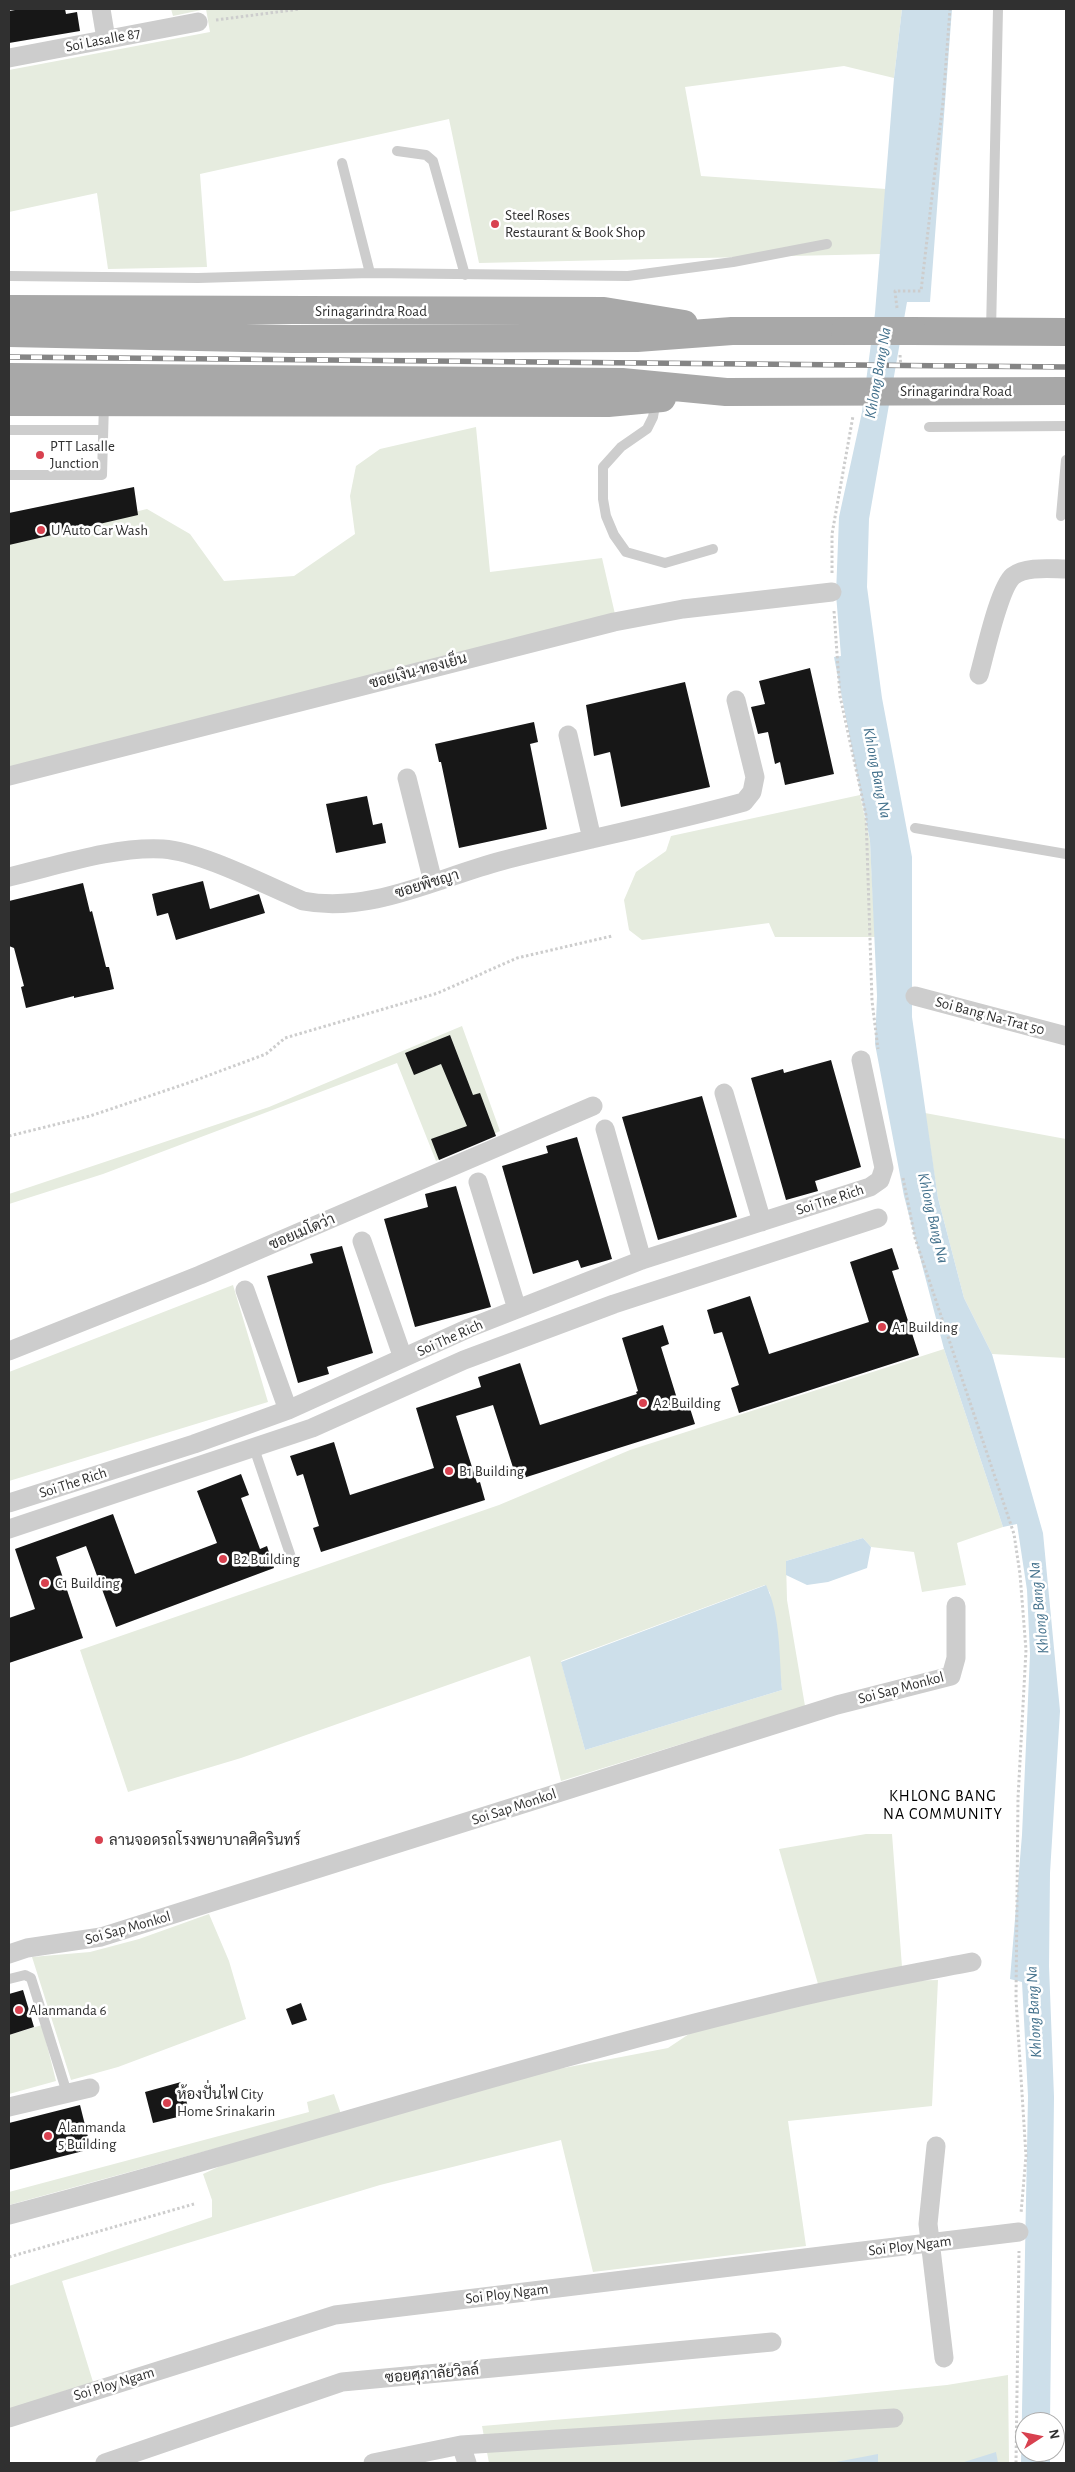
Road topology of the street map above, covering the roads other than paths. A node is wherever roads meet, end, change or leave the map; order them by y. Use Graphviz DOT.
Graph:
graph roads {
  1 [pos="101,9"];
  2 [pos="998,9"];
  3 [pos="198,22"];
  4 [pos="106,39"];
  5 [pos="9,58"];
  6 [pos="397,151"];
  7 [pos="342,163"];
  8 [pos="827,244"];
  9 [pos="370,273"];
  10 [pos="465,275"];
  11 [pos="9,276"];
  12 [pos="9,309"];
  13 [pos="732,331"];
  14 [pos="991,332"];
  15 [pos="1066,332"];
  16 [pos="9,333"];
  17 [pos="9,377"];
  18 [pos="1066,391"];
  19 [pos="726,392"];
  20 [pos="656,399"];
  21 [pos="9,402"];
  22 [pos="104,402"];
  23 [pos="1066,426"];
  24 [pos="929,427"];
  25 [pos="9,430"];
  26 [pos="103,430"];
  27 [pos="1066,460"];
  28 [pos="9,475"];
  29 [pos="1061,516"];
  30 [pos="713,549"];
  31 [pos="1066,569"];
  32 [pos="832,592"];
  33 [pos="979,675"];
  34 [pos="736,700"];
  35 [pos="568,735"];
  36 [pos="9,776"];
  37 [pos="407,778"];
  38 [pos="915,828"];
  39 [pos="592,839"];
  40 [pos="1066,854"];
  41 [pos="9,877"];
  42 [pos="433,882"];
  43 [pos="915,996"];
  44 [pos="1066,1036"];
  45 [pos="861,1060"];
  46 [pos="724,1093"];
  47 [pos="593,1106"];
  48 [pos="605,1129"];
  49 [pos="478,1182"];
  50 [pos="878,1218"];
  51 [pos="762,1222"];
  52 [pos="362,1241"];
  53 [pos="642,1260"];
  54 [pos="246,1290"];
  55 [pos="517,1309"];
  56 [pos="9,1351"];
  57 [pos="403,1358"];
  58 [pos="288,1410"];
  59 [pos="254,1448"];
  60 [pos="9,1503"];
  61 [pos="9,1528"];
  62 [pos="291,1557"];
  63 [pos="956,1606"];
  64 [pos="9,1954"];
  65 [pos="972,1962"];
  66 [pos="9,1979"];
  67 [pos="90,2088"];
  68 [pos="67,2092"];
  69 [pos="9,2107"];
  70 [pos="936,2146"];
  71 [pos="9,2215"];
  72 [pos="1019,2232"];
  73 [pos="931,2243"];
  74 [pos="772,2342"];
  75 [pos="944,2358"];
  76 [pos="9,2418"];
  77 [pos="894,2418"];
  78 [pos="461,2444"];
  79 [pos="105,2463"];
  80 [pos="372,2463"];
  81 [pos="467,2463"];
  1 -- 4 [label="street"];
  2 -- 14 [label="lane"];
  3 -- 4 [label="street, Soi Lasalle 87"];
  4 -- 5 [label="street, Soi Lasalle 87"];
  6 -- 10 [label="lane"];
  7 -- 9 [label="lane"];
  8 -- 10 [label="lane"];
  9 -- 10 [label="lane"];
  9 -- 11 [label="lane"];
  12 -- 13 [label="main road, Srinagarindra Road"];
  13 -- 14 [label="main road, Srinagarindra Road, bridge"];
  13 -- 16 [label="main road, Srinagarindra Road"];
  14 -- 15 [label="main road, Srinagarindra Road"];
  17 -- 19 [label="main road, Srinagarindra Road"];
  18 -- 19 [label="main road, Srinagarindra Road"];
  19 -- 20 [label="main road, Srinagarindra Road"];
  20 -- 22 [label="main road, Srinagarindra Road"];
  20 -- 30 [label="lane"];
  21 -- 22 [label="main road, Srinagarindra Road"];
  22 -- 26 [label="lane"];
  23 -- 24 [label="lane"];
  25 -- 26 [label="lane"];
  26 -- 28 [label="lane"];
  27 -- 29 [label="lane"];
  31 -- 33 [label="street"];
  32 -- 36 [label="street, ซอยเงิน-ทองเย็น"];
  34 -- 39 [label="street, ซอยพิชญา"];
  35 -- 39 [label="street"];
  37 -- 42 [label="street"];
  38 -- 40 [label="lane"];
  39 -- 42 [label="street, ซอยพิชญา"];
  41 -- 42 [label="street, ซอยพิชญา"];
  43 -- 44 [label="street, Soi Bang Na-Trat 50"];
  45 -- 51 [label="street, Soi The Rich"];
  46 -- 51 [label="street"];
  47 -- 56 [label="street, ซอยเมโดว่า"];
  48 -- 53 [label="street"];
  49 -- 55 [label="street"];
  50 -- 59 [label="street"];
  51 -- 53 [label="street, Soi The Rich"];
  52 -- 57 [label="street"];
  53 -- 55 [label="street, Soi The Rich"];
  54 -- 58 [label="street"];
  55 -- 57 [label="street, Soi The Rich"];
  57 -- 58 [label="street, Soi The Rich"];
  58 -- 60 [label="street, Soi The Rich"];
  59 -- 61 [label="street"];
  59 -- 62 [label="lane"];
  63 -- 64 [label="street, Soi Sap Monkol"];
  65 -- 71 [label="street"];
  66 -- 68 [label="lane"];
  67 -- 68 [label="street"];
  68 -- 69 [label="street"];
  70 -- 73 [label="street"];
  72 -- 73 [label="street, Soi Ploy Ngam"];
  73 -- 75 [label="street"];
  73 -- 76 [label="street, Soi Ploy Ngam"];
  74 -- 79 [label="street, ซอยศุภาลัยวิลล์"];
  77 -- 78 [label="street"];
  78 -- 80 [label="street"];
  78 -- 81 [label="street"];
}
